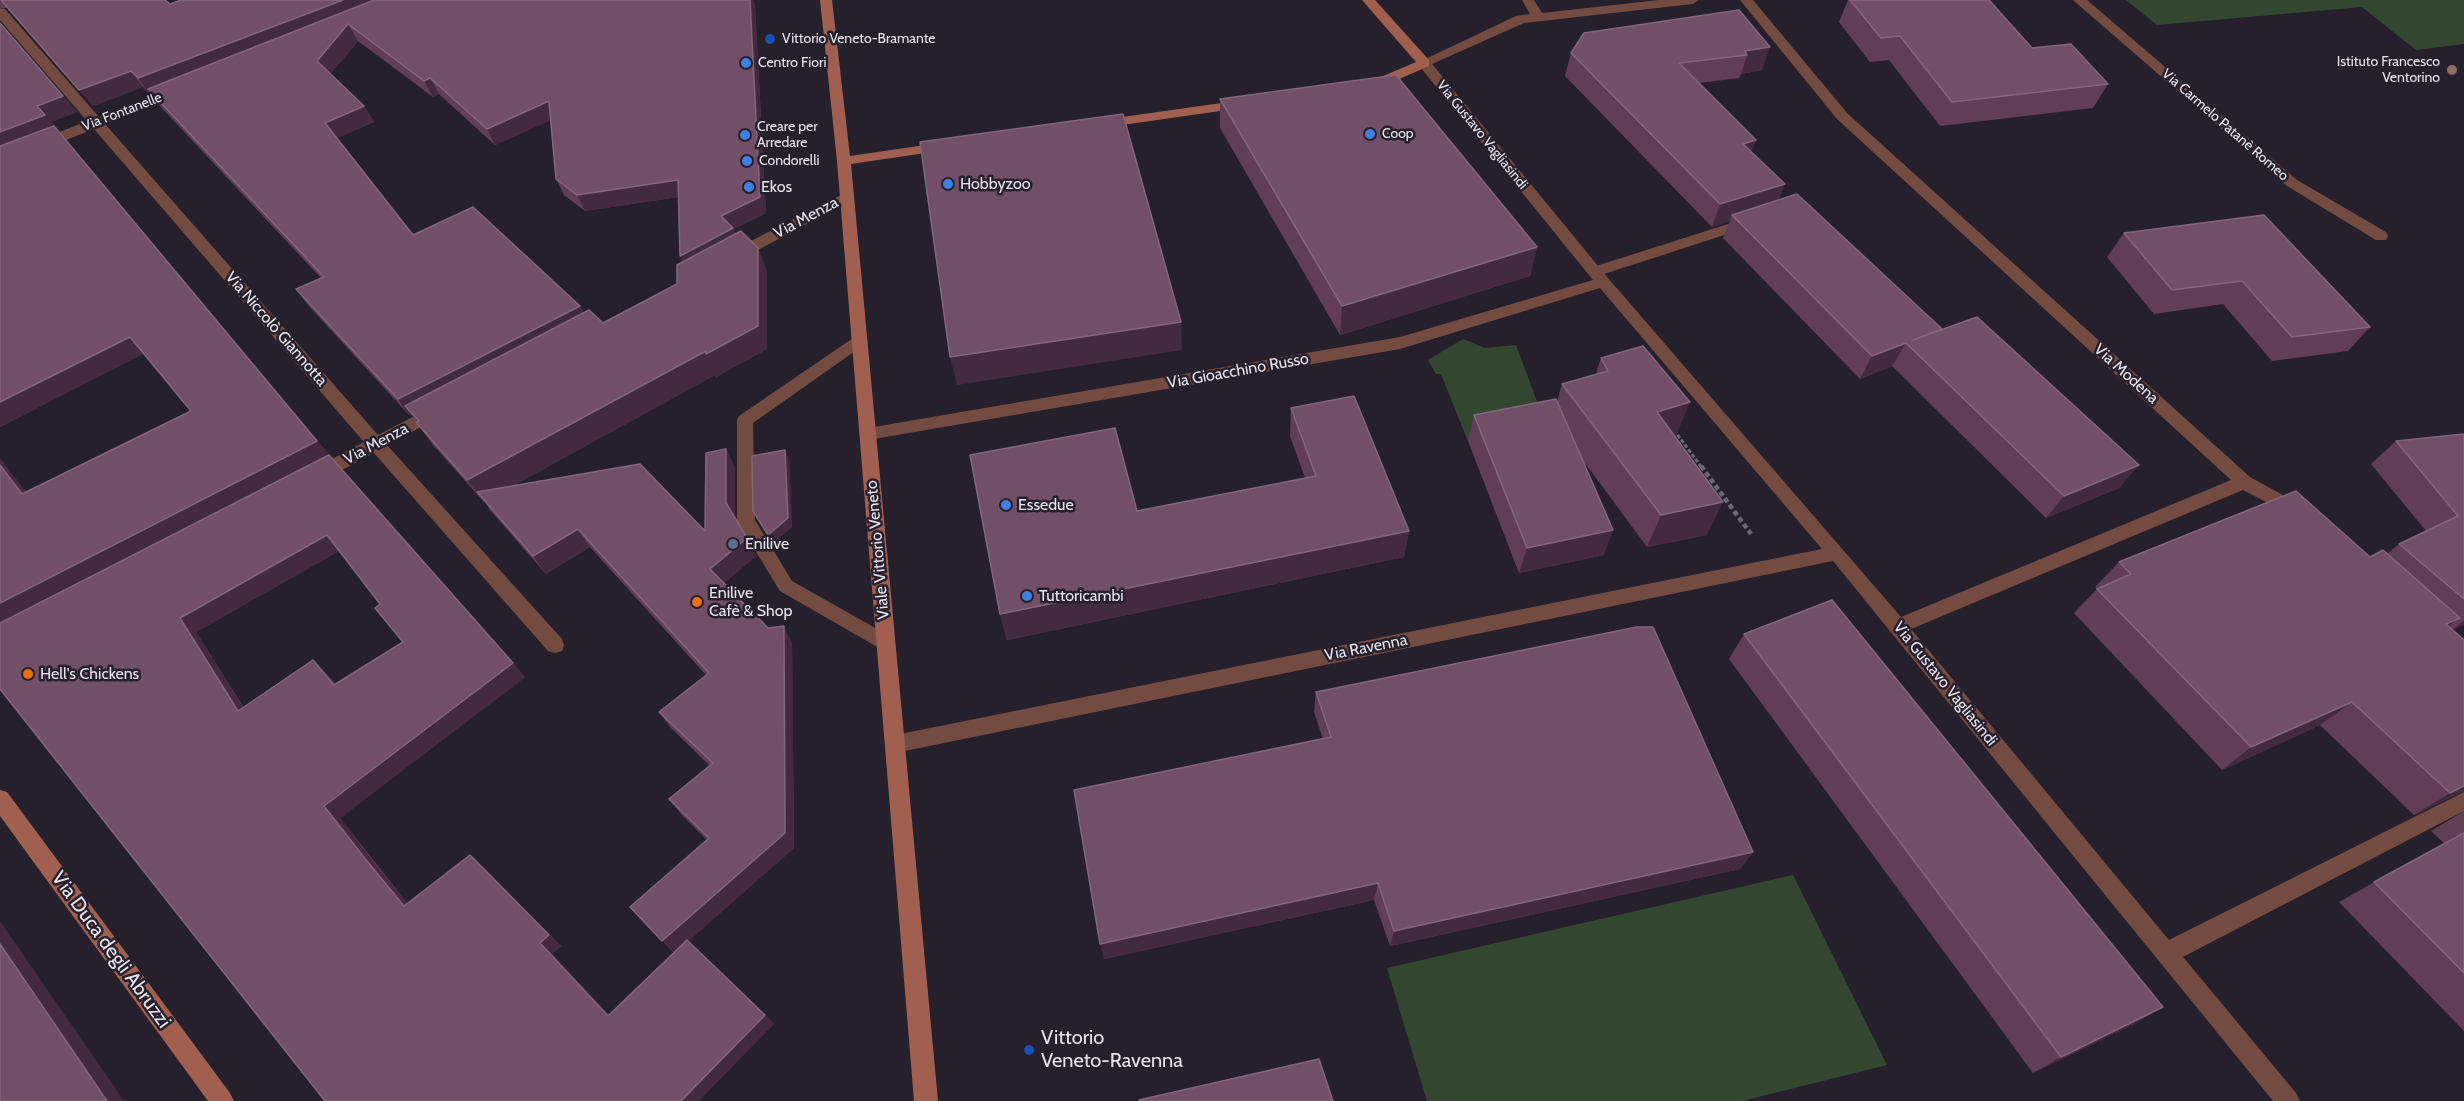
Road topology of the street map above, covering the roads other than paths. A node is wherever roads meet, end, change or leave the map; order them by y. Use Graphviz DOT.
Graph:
graph roads {
  1 [pos="826,0"];
  2 [pos="1368,0"];
  3 [pos="1528,0"];
  4 [pos="1694,0"];
  5 [pos="1746,0"];
  6 [pos="2079,0"];
  7 [pos="0,12"];
  8 [pos="1538,16"];
  9 [pos="1424,63"];
  10 [pos="195,84"];
  11 [pos="1365,86"];
  12 [pos="1258,101"];
  13 [pos="97,122"];
  14 [pos="1092,125"];
  15 [pos="962,144"];
  16 [pos="0,161"];
  17 [pos="844,161"];
  18 [pos="847,197"];
  19 [pos="1765,217"];
  20 [pos="2381,236"];
  21 [pos="724,261"];
  22 [pos="1599,277"];
  23 [pos="859,340"];
  24 [pos="450,405"];
  25 [pos="868,434"];
  26 [pos="376,444"];
  27 [pos="303,482"];
  28 [pos="2244,482"];
  29 [pos="2308,522"];
  30 [pos="1837,554"];
  31 [pos="1898,626"];
  32 [pos="886,644"];
  33 [pos="555,645"];
  34 [pos="895,744"];
  35 [pos="0,799"];
  36 [pos="2464,801"];
  37 [pos="2167,954"];
  38 [pos="222,1101"];
  39 [pos="926,1101"];
  40 [pos="2288,1101"];
  1 -- 17 [label="main road, Viale Vittorio Veneto"];
  2 -- 9 [label="main road, Via Gustavo Vagliasindi"];
  3 -- 8 [label="street"];
  4 -- 8 [label="street"];
  5 -- 28 [label="street, Via Modena"];
  6 -- 20 [label="street, Via Carmelo Patanè Romeo"];
  7 -- 13 [label="street, Via Niccolò Giannotta"];
  8 -- 9 [label="street"];
  9 -- 11 [label="main road"];
  9 -- 22 [label="street, Via Gustavo Vagliasindi"];
  10 -- 13 [label="street, Via Fontanelle"];
  12 -- 14 [label="main road"];
  13 -- 16 [label="street, Via Fontanelle"];
  13 -- 26 [label="street, Via Niccolò Giannotta"];
  15 -- 17 [label="main road"];
  17 -- 18 [label="main road, Viale Vittorio Veneto"];
  18 -- 21 [label="street, Via Menza"];
  18 -- 23 [label="main road, Viale Vittorio Veneto"];
  19 -- 22 [label="street"];
  22 -- 25 [label="street, Via Gioacchino Russo"];
  22 -- 30 [label="street, Via Gustavo Vagliasindi"];
  23 -- 25 [label="main road, Viale Vittorio Veneto"];
  23 -- 32 [label="street"];
  24 -- 26 [label="street, Via Menza"];
  25 -- 32 [label="main road, Viale Vittorio Veneto"];
  26 -- 27 [label="street, Via Menza"];
  26 -- 33 [label="street, Via Niccolò Giannotta"];
  28 -- 29 [label="street, Via Modena"];
  28 -- 31 [label="street"];
  30 -- 31 [label="street, Via Gustavo Vagliasindi"];
  30 -- 34 [label="street, Via Ravenna"];
  31 -- 37 [label="street, Via Gustavo Vagliasindi"];
  32 -- 34 [label="main road, Viale Vittorio Veneto"];
  34 -- 39 [label="main road, Viale Vittorio Veneto"];
  35 -- 38 [label="main road, Via Duca degli Abruzzi"];
  36 -- 37 [label="street"];
  37 -- 40 [label="street, Via Gustavo Vagliasindi"];
}
